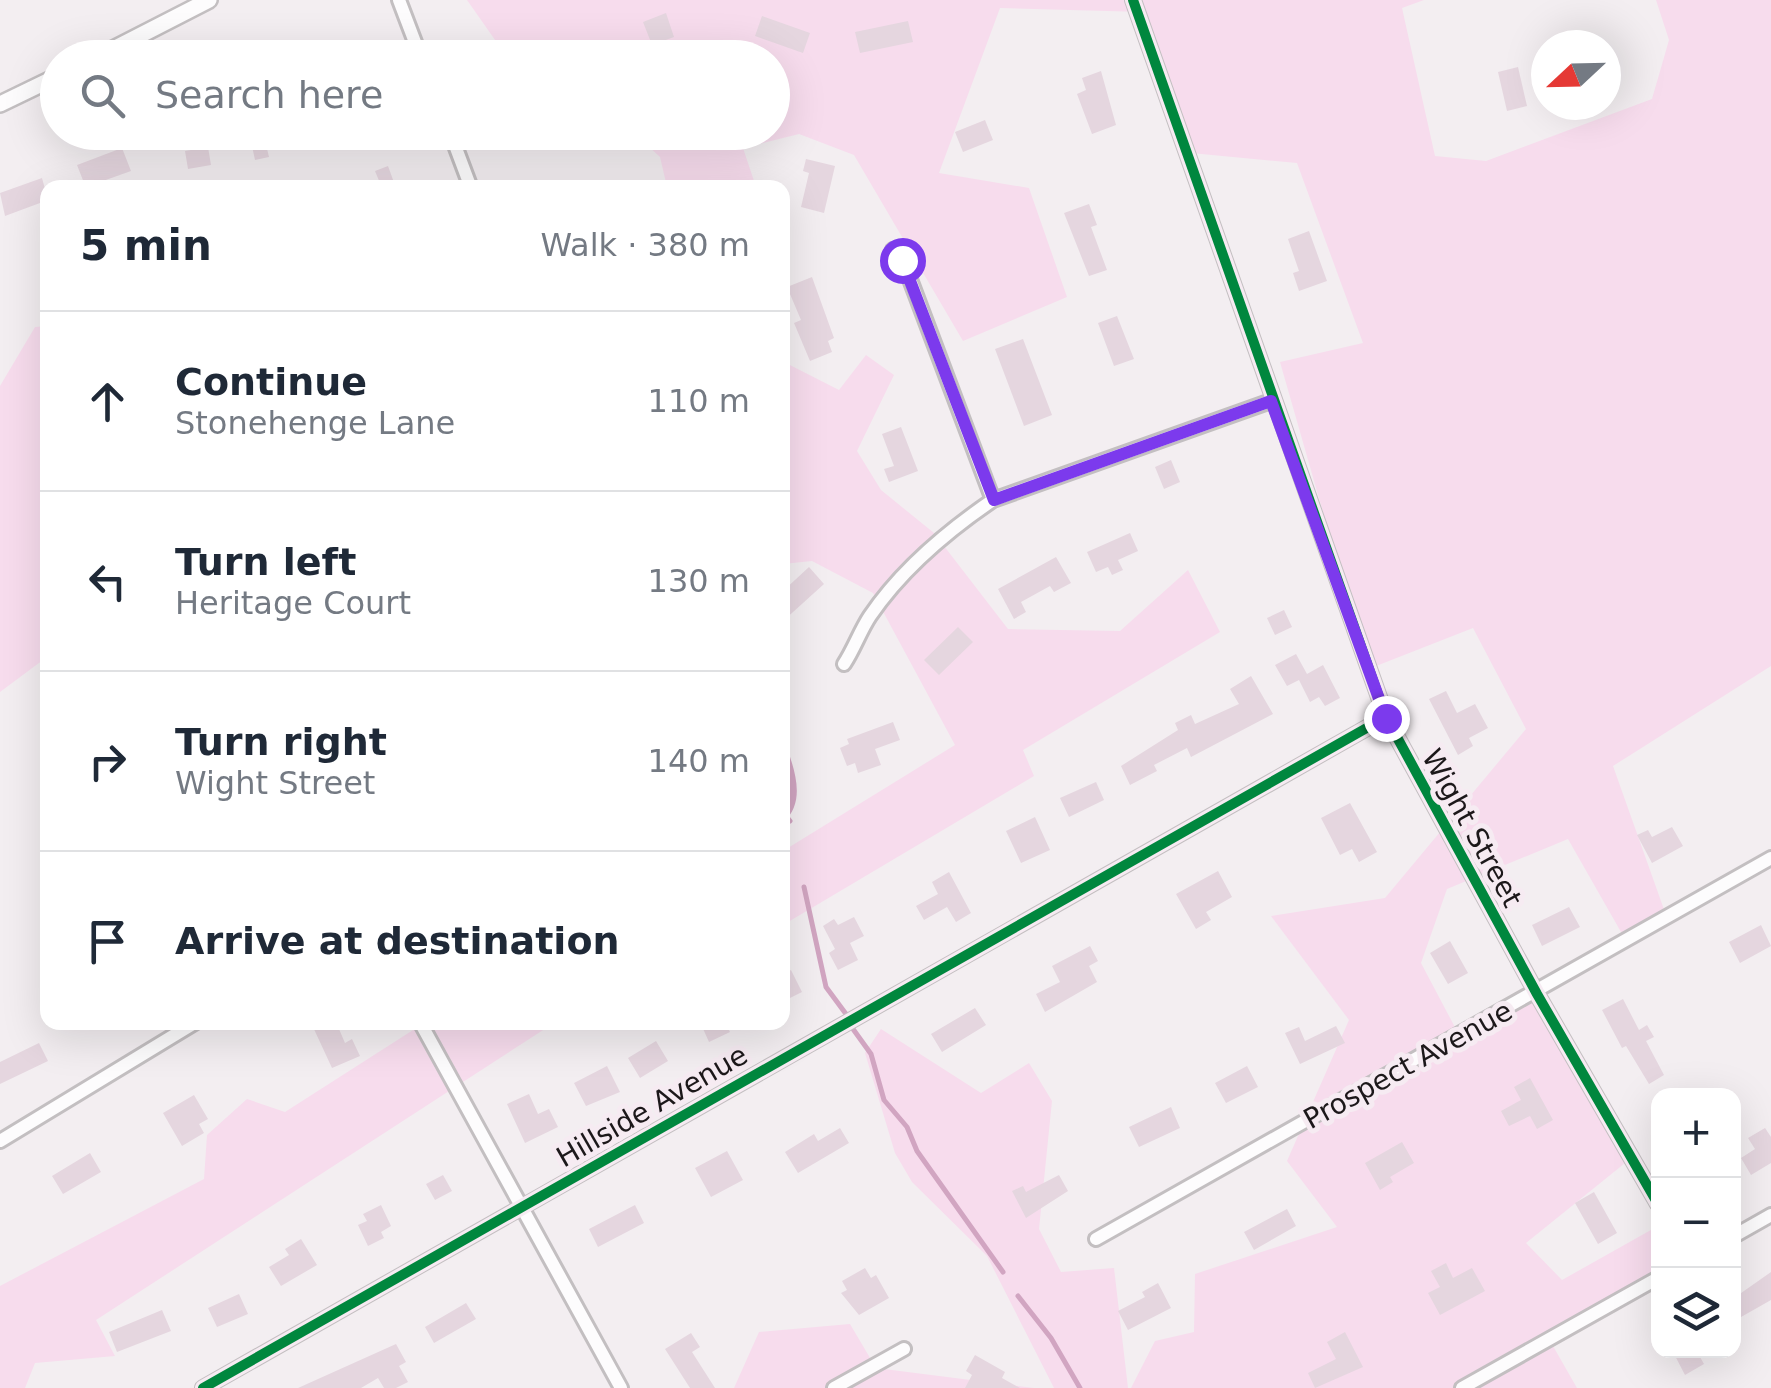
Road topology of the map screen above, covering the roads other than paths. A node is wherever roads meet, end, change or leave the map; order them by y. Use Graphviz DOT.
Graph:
graph roads {
  1 [pos="209,0"];
  2 [pos="399,0"];
  3 [pos="1134,0"];
  4 [pos="131,40"];
  5 [pos="414,40"];
  6 [pos="40,85"];
  7 [pos="0,104"];
  8 [pos="456,150"];
  9 [pos="467,180"];
  10 [pos="893,250"];
  11 [pos="1271,401"];
  12 [pos="994,500"];
  13 [pos="844,664"];
  14 [pos="1386,718"];
  15 [pos="1771,858"];
  16 [pos="1537,994"];
  17 [pos="183,1030"];
  18 [pos="425,1030"];
  19 [pos="0,1141"];
  20 [pos="1651,1192"];
  21 [pos="523,1205"];
  22 [pos="1771,1215"];
  23 [pos="1741,1232"];
  24 [pos="1096,1239"];
  25 [pos="1651,1282"];
  26 [pos="904,1349"];
  27 [pos="204,1388"];
  28 [pos="621,1388"];
  29 [pos="834,1388"];
  30 [pos="1462,1388"];
  1 -- 4 [label="street"];
  2 -- 5 [label="street"];
  3 -- 11 [label="street, Wight Street"];
  6 -- 7 [label="street"];
  8 -- 9 [label="street"];
  10 -- 12 [label="street"];
  11 -- 12 [label="street"];
  11 -- 14 [label="street, Wight Street"];
  12 -- 13 [label="street"];
  14 -- 16 [label="street, Wight Street"];
  14 -- 21 [label="street, Hillside Avenue"];
  15 -- 16 [label="street, Prospect Avenue"];
  16 -- 20 [label="street, Wight Street"];
  16 -- 24 [label="street, Prospect Avenue"];
  17 -- 19 [label="street"];
  18 -- 21 [label="street"];
  21 -- 27 [label="street, Hillside Avenue"];
  21 -- 28 [label="street"];
  22 -- 23 [label="street"];
  25 -- 30 [label="street"];
  26 -- 29 [label="street"];
}
